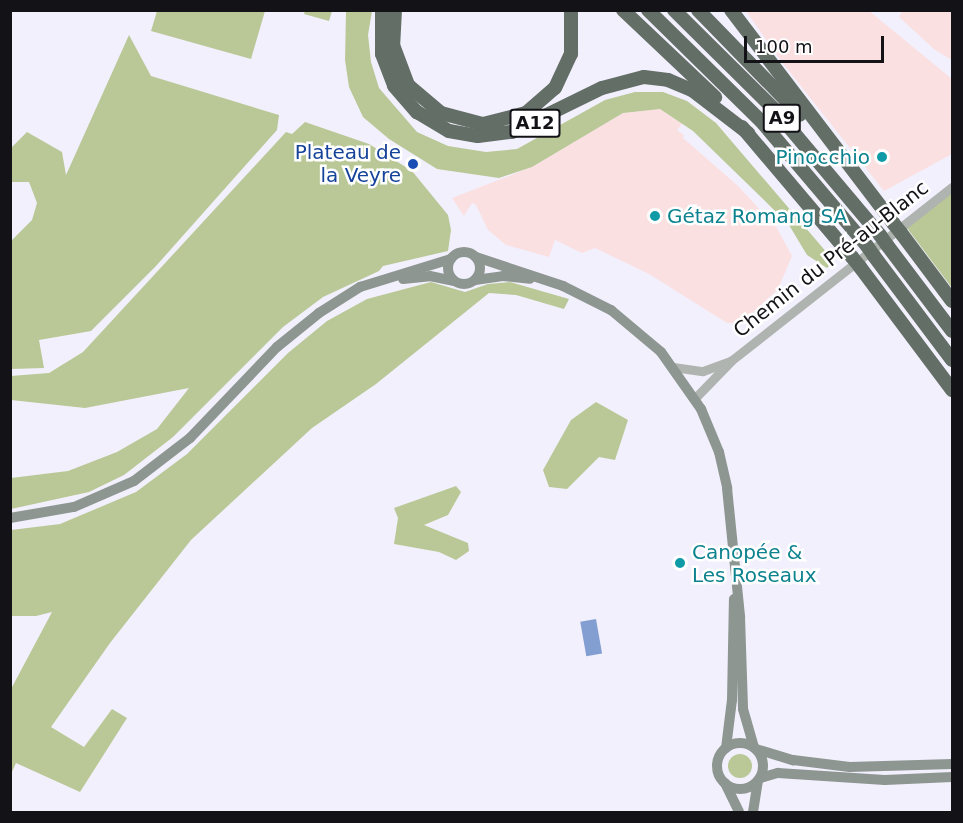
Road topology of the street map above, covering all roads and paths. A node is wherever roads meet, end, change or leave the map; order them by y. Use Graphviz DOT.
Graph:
graph roads {
  1 [pos="382,10"];
  2 [pos="395,10"];
  3 [pos="571,10"];
  4 [pos="623,10"];
  5 [pos="648,10"];
  6 [pos="674,10"];
  7 [pos="698,10"];
  8 [pos="731,10"];
  9 [pos="748,133"];
  10 [pos="858,179"];
  11 [pos="952,187"];
  12 [pos="476,257"];
  13 [pos="451,259"];
  14 [pos="475,280"];
  15 [pos="454,281"];
  16 [pos="563,286"];
  17 [pos="952,301"];
  18 [pos="335,303"];
  19 [pos="952,331"];
  20 [pos="732,360"];
  21 [pos="952,360"];
  22 [pos="673,367"];
  23 [pos="952,390"];
  24 [pos="694,398"];
  25 [pos="10,518"];
  26 [pos="735,593"];
  27 [pos="726,748"];
  28 [pos="755,748"];
  29 [pos="952,764"];
  30 [pos="952,777"];
  31 [pos="759,779"];
  32 [pos="725,783"];
  33 [pos="739,813"];
  34 [pos="753,813"];
  1 -- 9 [label="highway, A12"];
  2 -- 3 [label="highway, A12"];
  4 -- 9 [label="highway"];
  5 -- 21 [label="highway, A9"];
  6 -- 19 [label="highway, A9"];
  7 -- 10 [label="highway"];
  8 -- 10 [label="highway"];
  9 -- 23 [label="highway"];
  10 -- 17 [label="highway"];
  11 -- 20 [label="street, Chemin du Pré-au-Blanc"];
  12 -- 13 [label="main road"];
  12 -- 14 [label="main road"];
  12 -- 16 [label="main road"];
  13 -- 15 [label="main road"];
  13 -- 18 [label="main road"];
  14 -- 15 [label="main road"];
  14 -- 16 [label="main road"];
  15 -- 18 [label="main road"];
  16 -- 22 [label="main road"];
  18 -- 25 [label="main road"];
  20 -- 22 [label="street, Chemin du Pré-au-Blanc"];
  20 -- 24 [label="street, Chemin du Pré-au-Blanc"];
  22 -- 24 [label="main road"];
  24 -- 26 [label="main road"];
  26 -- 27 [label="main road"];
  26 -- 28 [label="main road"];
  27 -- 28 [label="main road"];
  27 -- 32 [label="main road"];
  28 -- 29 [label="main road"];
  28 -- 31 [label="main road"];
  30 -- 31 [label="main road"];
  31 -- 32 [label="main road"];
  31 -- 34 [label="main road"];
  32 -- 33 [label="main road"];
}
